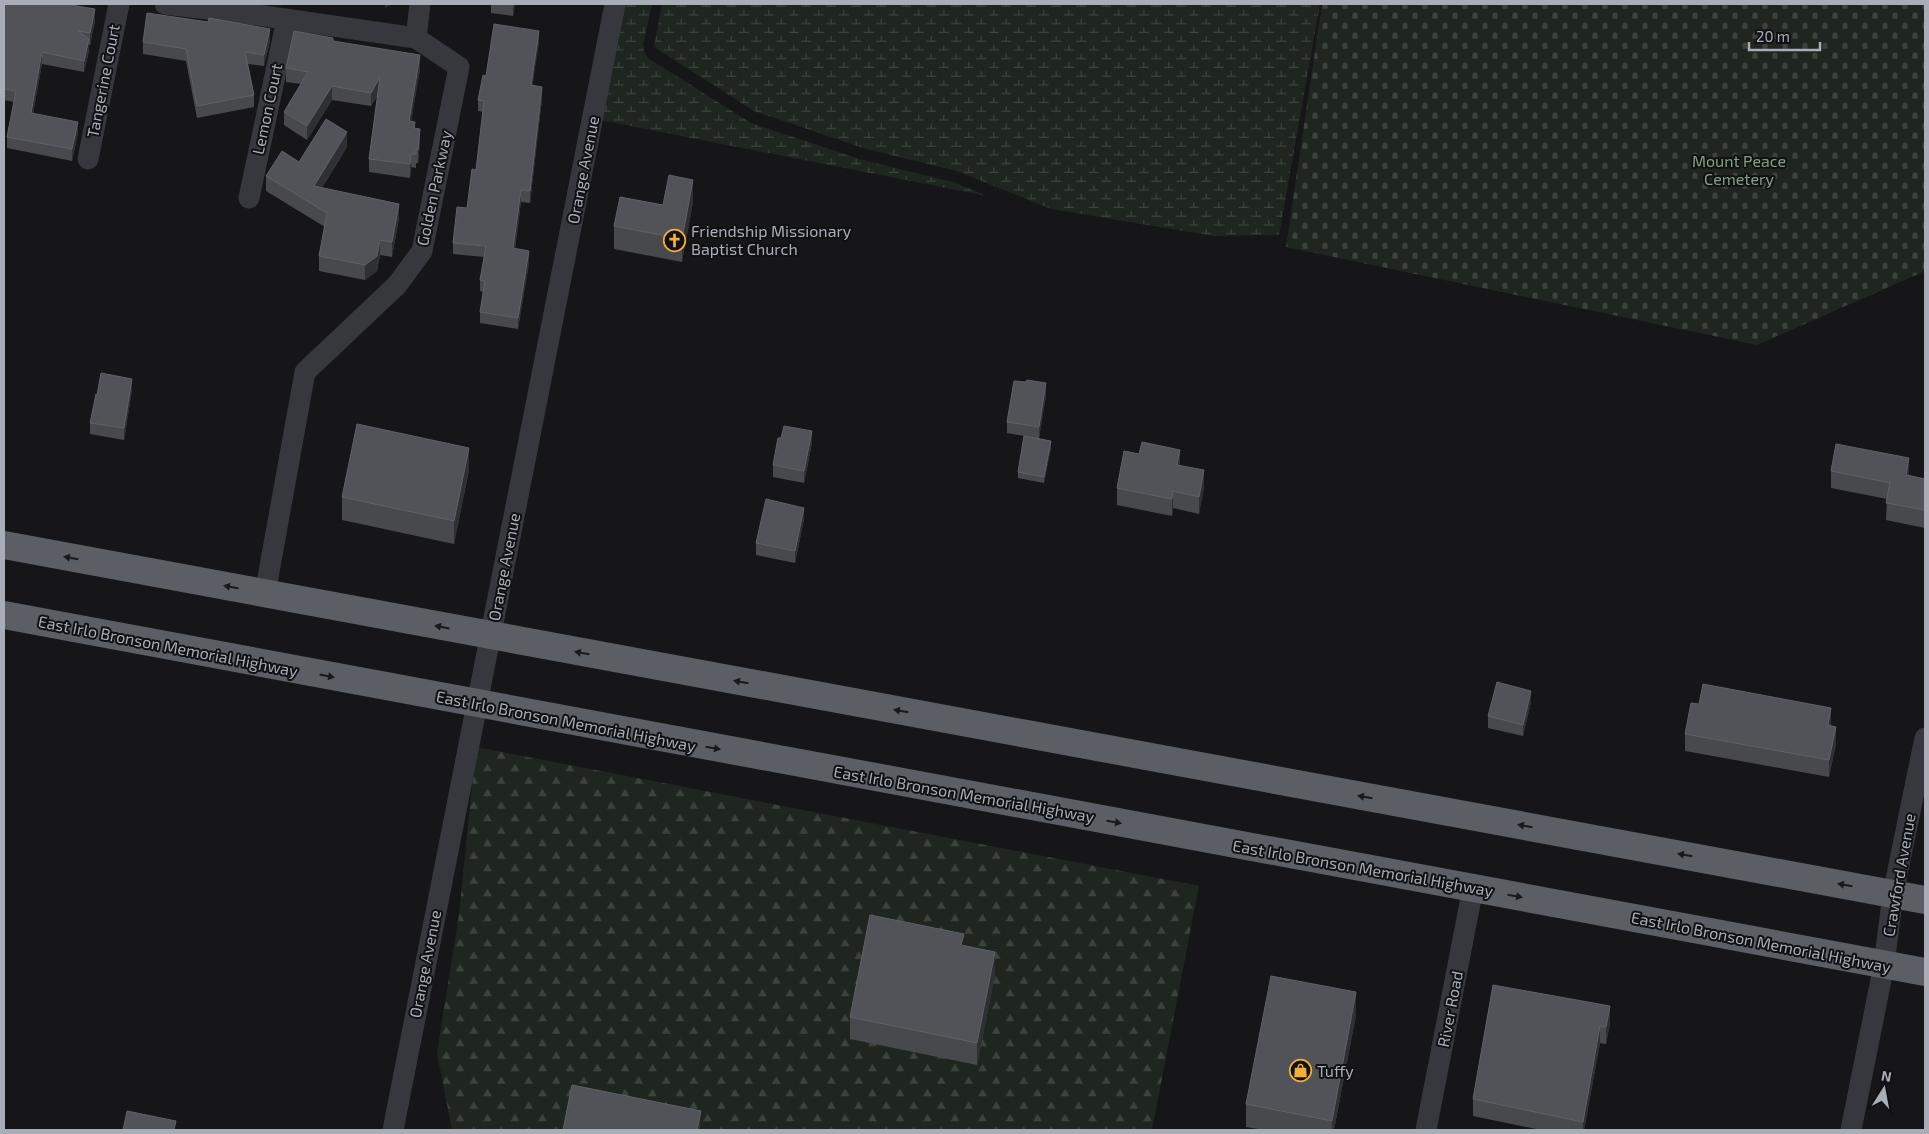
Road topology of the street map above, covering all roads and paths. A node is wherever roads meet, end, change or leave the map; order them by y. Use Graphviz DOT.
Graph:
graph roads {
  1 [pos="119,4"];
  2 [pos="165,4"];
  3 [pos="420,4"];
  4 [pos="615,4"];
  5 [pos="265,10"];
  6 [pos="287,20"];
  7 [pos="416,38"];
  8 [pos="88,159"];
  9 [pos="249,198"];
  10 [pos="4,545"];
  11 [pos="266,594"];
  12 [pos="4,615"];
  13 [pos="490,636"];
  14 [pos="476,704"];
  15 [pos="1925,738"];
  16 [pos="1473,888"];
  17 [pos="1893,894"];
  18 [pos="1925,900"];
  19 [pos="1884,965"];
  20 [pos="1925,972"];
  21 [pos="393,1130"];
  22 [pos="1426,1130"];
  23 [pos="1851,1130"];
  1 -- 8 [label="street, Tangerine Court"];
  2 -- 5 [label="street, Golden Parkway"];
  3 -- 7 [label="street"];
  4 -- 13 [label="street, Orange Avenue"];
  5 -- 6 [label="street, Golden Parkway"];
  6 -- 7 [label="street, Golden Parkway"];
  6 -- 9 [label="street, Lemon Court"];
  7 -- 11 [label="street, Golden Parkway"];
  11 -- 10 [label="highway, one-way"];
  13 -- 11 [label="highway, one-way"];
  12 -- 14 [label="highway, East Irlo Bronson Memorial Highway, one-way"];
  13 -- 14 [label="street, Orange Avenue"];
  17 -- 13 [label="highway, one-way"];
  14 -- 16 [label="highway, East Irlo Bronson Memorial Highway, one-way"];
  14 -- 21 [label="street, Orange Avenue"];
  15 -- 17 [label="street, Crawford Avenue"];
  16 -- 19 [label="highway, East Irlo Bronson Memorial Highway, one-way"];
  16 -- 22 [label="street, River Road"];
  17 -- 18 [label="highway"];
  17 -- 19 [label="street, Crawford Avenue"];
  19 -- 20 [label="highway, East Irlo Bronson Memorial Highway"];
  19 -- 23 [label="street, Crawford Avenue"];
}
